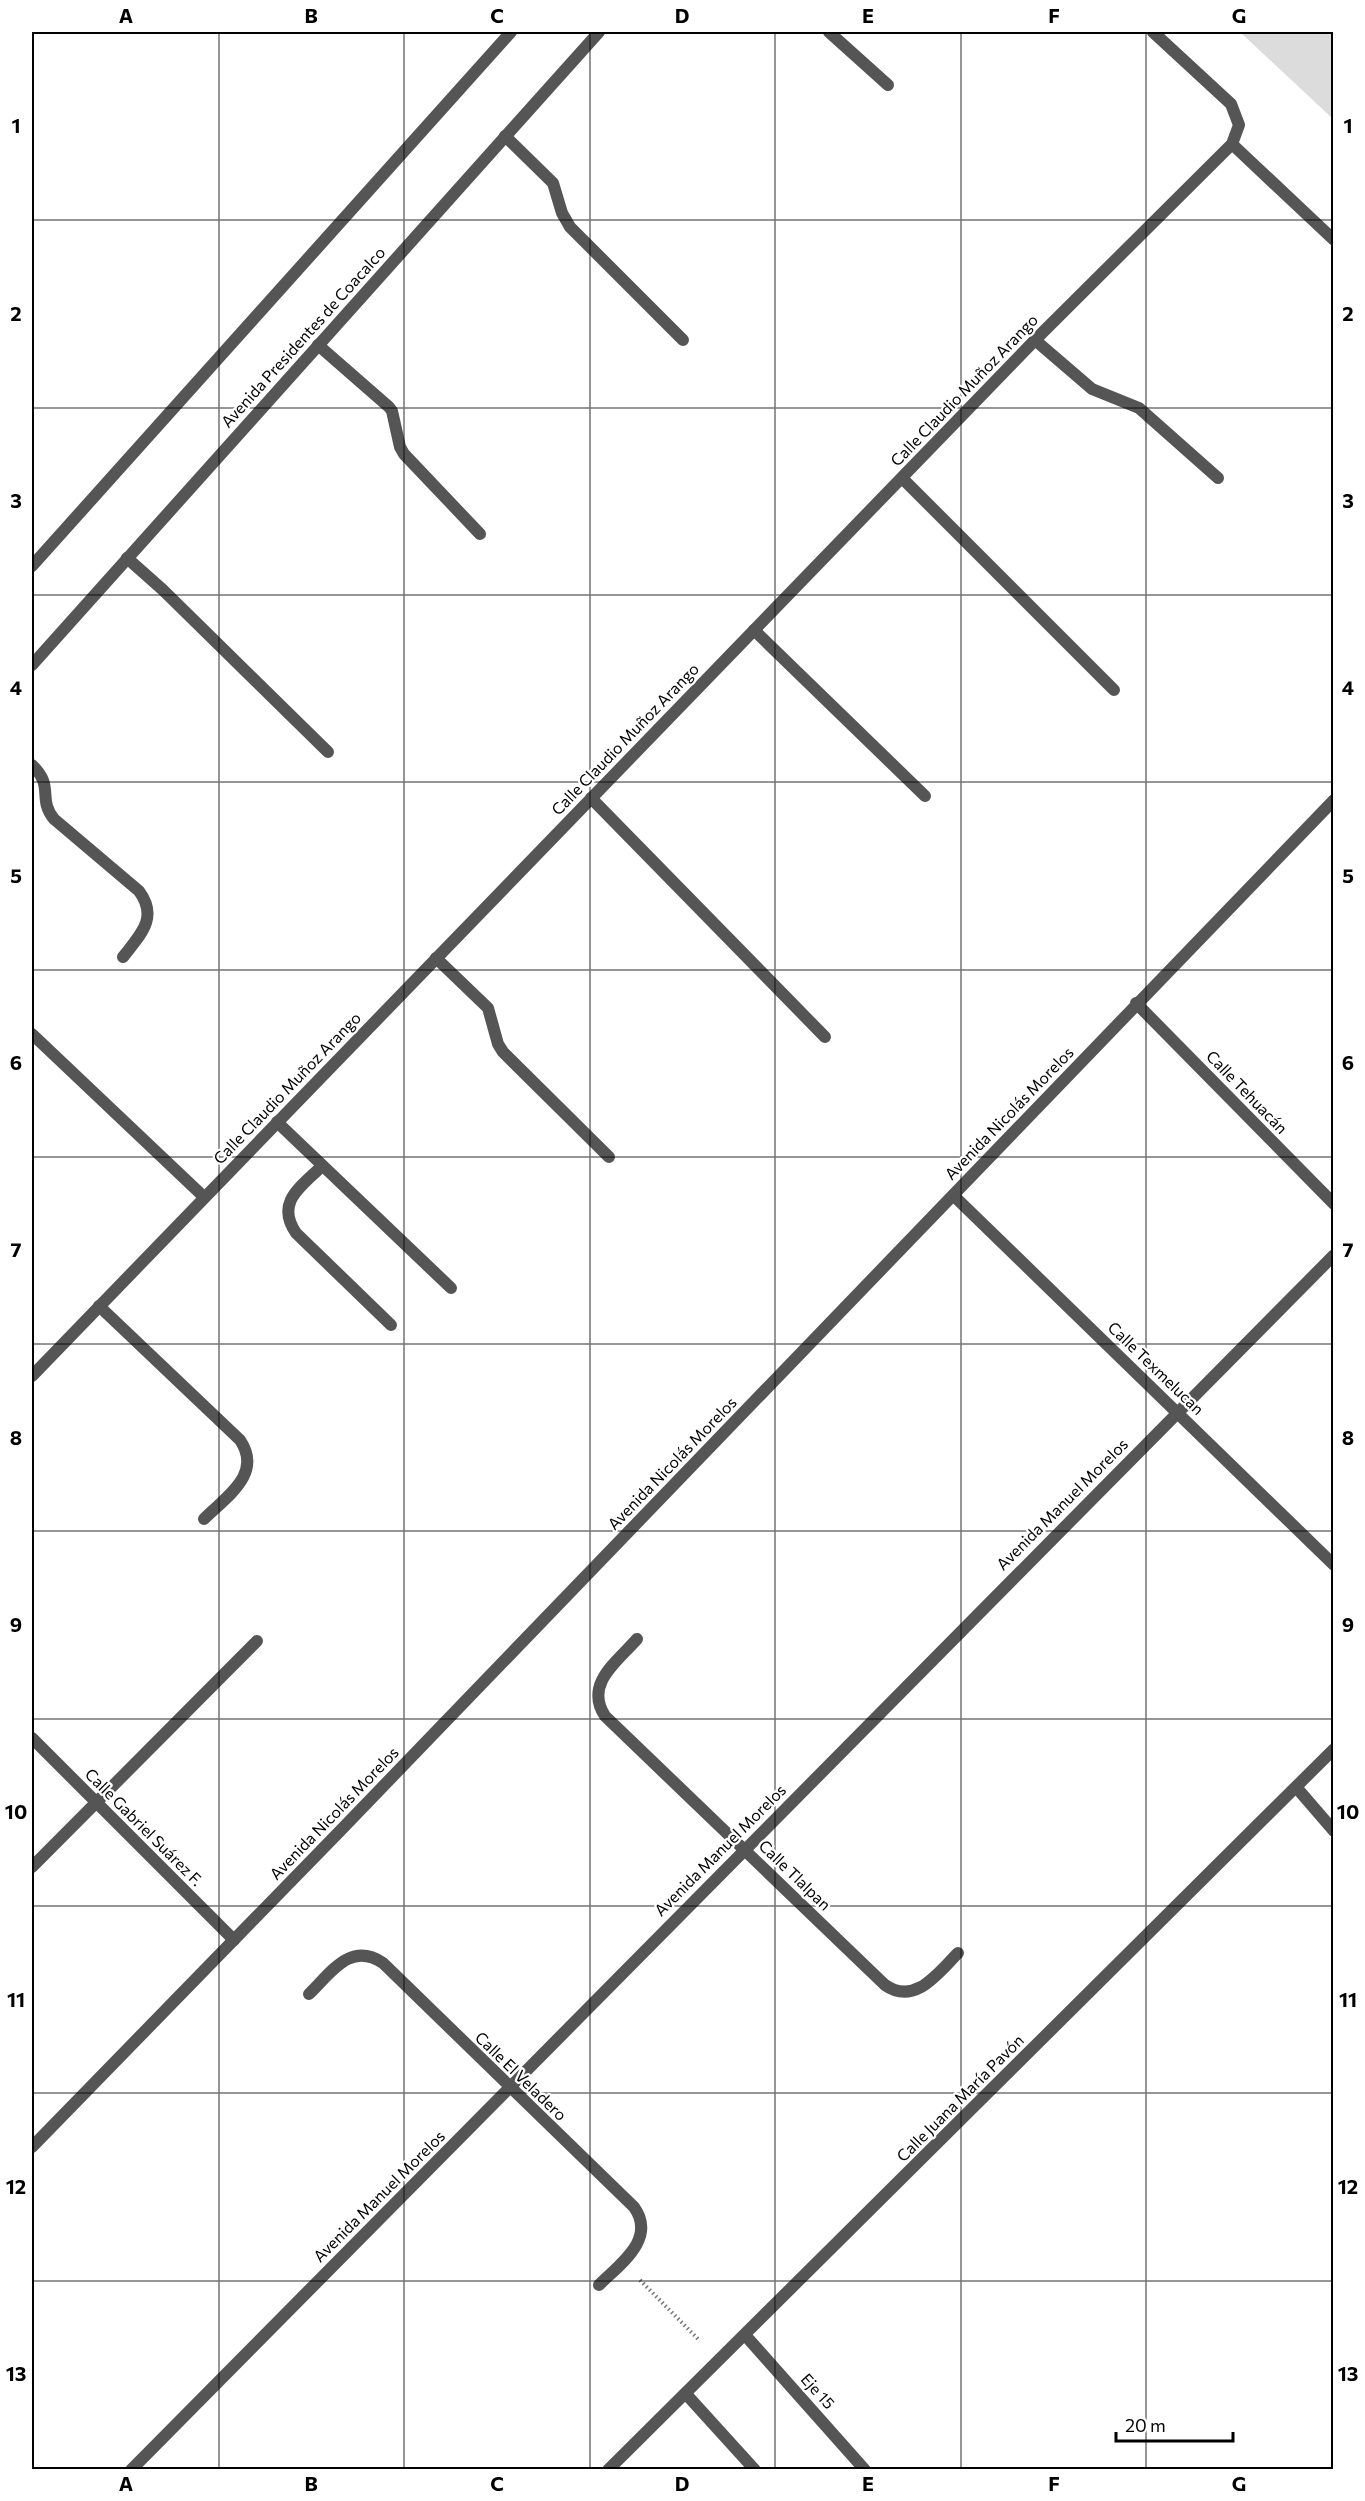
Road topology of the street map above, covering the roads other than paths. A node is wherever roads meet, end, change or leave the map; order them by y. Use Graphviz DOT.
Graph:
graph roads {
  1 [pos="511,32"];
  2 [pos="599,32"];
  3 [pos="829,32"];
  4 [pos="1153,32"];
  5 [pos="888,85"];
  6 [pos="505,136"];
  7 [pos="1232,144"];
  8 [pos="1334,240"];
  9 [pos="683,340"];
  10 [pos="1035,340"];
  11 [pos="318,345"];
  12 [pos="902,478"];
  13 [pos="1218,478"];
  14 [pos="480,534"];
  15 [pos="127,558"];
  16 [pos="32,566"];
  17 [pos="754,630"];
  18 [pos="32,665"];
  19 [pos="1114,690"];
  20 [pos="327,752"];
  21 [pos="32,765"];
  22 [pos="925,796"];
  23 [pos="591,798"];
  24 [pos="1334,800"];
  25 [pos="123,957"];
  26 [pos="436,958"];
  27 [pos="1136,1003"];
  28 [pos="32,1034"];
  29 [pos="825,1037"];
  30 [pos="276,1122"];
  31 [pos="609,1157"];
  32 [pos="322,1166"];
  33 [pos="954,1196"];
  34 [pos="204,1197"];
  35 [pos="1334,1204"];
  36 [pos="1334,1255"];
  37 [pos="451,1288"];
  38 [pos="99,1306"];
  39 [pos="391,1325"];
  40 [pos="32,1376"];
  41 [pos="1177,1411"];
  42 [pos="204,1519"];
  43 [pos="1334,1565"];
  44 [pos="637,1639"];
  45 [pos="257,1641"];
  46 [pos="32,1738"];
  47 [pos="1334,1749"];
  48 [pos="1296,1787"];
  49 [pos="95,1801"];
  50 [pos="1334,1832"];
  51 [pos="744,1849"];
  52 [pos="32,1867"];
  53 [pos="234,1940"];
  54 [pos="958,1953"];
  55 [pos="309,1994"];
  56 [pos="509,2088"];
  57 [pos="32,2147"];
  58 [pos="599,2285"];
  59 [pos="745,2335"];
  60 [pos="686,2394"];
  61 [pos="131,2469"];
  62 [pos="608,2469"];
  63 [pos="755,2469"];
  64 [pos="865,2469"];
  1 -- 16 [label="street"];
  2 -- 6 [label="street, Avenida Presidentes de Coacalco"];
  3 -- 5 [label="street"];
  4 -- 7 [label="street, Calle Claudio Muñoz Arango"];
  6 -- 9 [label="street"];
  6 -- 11 [label="street, Avenida Presidentes de Coacalco"];
  7 -- 8 [label="street"];
  7 -- 10 [label="street, Calle Claudio Muñoz Arango"];
  10 -- 12 [label="street, Calle Claudio Muñoz Arango"];
  10 -- 13 [label="street"];
  11 -- 14 [label="street"];
  11 -- 15 [label="street, Avenida Presidentes de Coacalco"];
  12 -- 17 [label="street, Calle Claudio Muñoz Arango"];
  12 -- 19 [label="street"];
  15 -- 18 [label="street, Avenida Presidentes de Coacalco"];
  15 -- 20 [label="street"];
  17 -- 22 [label="street"];
  17 -- 23 [label="street, Calle Claudio Muñoz Arango"];
  21 -- 25 [label="street"];
  23 -- 26 [label="street, Calle Claudio Muñoz Arango"];
  23 -- 29 [label="street"];
  24 -- 27 [label="street, Avenida Nicolás Morelos"];
  26 -- 30 [label="street, Calle Claudio Muñoz Arango"];
  26 -- 31 [label="street"];
  27 -- 33 [label="street, Avenida Nicolás Morelos"];
  27 -- 35 [label="street, Calle Tehuacán"];
  28 -- 34 [label="street"];
  30 -- 32 [label="street"];
  30 -- 34 [label="street, Calle Claudio Muñoz Arango"];
  32 -- 37 [label="street"];
  32 -- 39 [label="street"];
  33 -- 41 [label="street, Calle Texmelucan"];
  33 -- 53 [label="street, Avenida Nicolás Morelos"];
  34 -- 38 [label="street, Calle Claudio Muñoz Arango"];
  36 -- 41 [label="street, Avenida Manuel Morelos"];
  38 -- 40 [label="street, Calle Claudio Muñoz Arango"];
  38 -- 42 [label="street"];
  41 -- 43 [label="street, Calle Texmelucan"];
  41 -- 51 [label="street, Avenida Manuel Morelos"];
  44 -- 51 [label="street, Calle Tlalpan"];
  45 -- 49 [label="street"];
  46 -- 49 [label="street, Calle Gabriel Suárez F."];
  47 -- 48 [label="street, Calle Juana María Pavón"];
  48 -- 50 [label="street"];
  48 -- 59 [label="street, Calle Juana María Pavón"];
  49 -- 52 [label="street"];
  49 -- 53 [label="street, Calle Gabriel Suárez F."];
  51 -- 54 [label="street, Calle Tlalpan"];
  51 -- 56 [label="street, Avenida Manuel Morelos"];
  53 -- 57 [label="street, Avenida Nicolás Morelos"];
  55 -- 56 [label="street, Calle El Veladero"];
  56 -- 58 [label="street, Calle El Veladero"];
  56 -- 61 [label="street, Avenida Manuel Morelos"];
  59 -- 60 [label="street, Calle Juana María Pavón"];
  59 -- 64 [label="street, Eje 15"];
  60 -- 62 [label="street, Calle Juana María Pavón"];
  60 -- 63 [label="street"];
}
